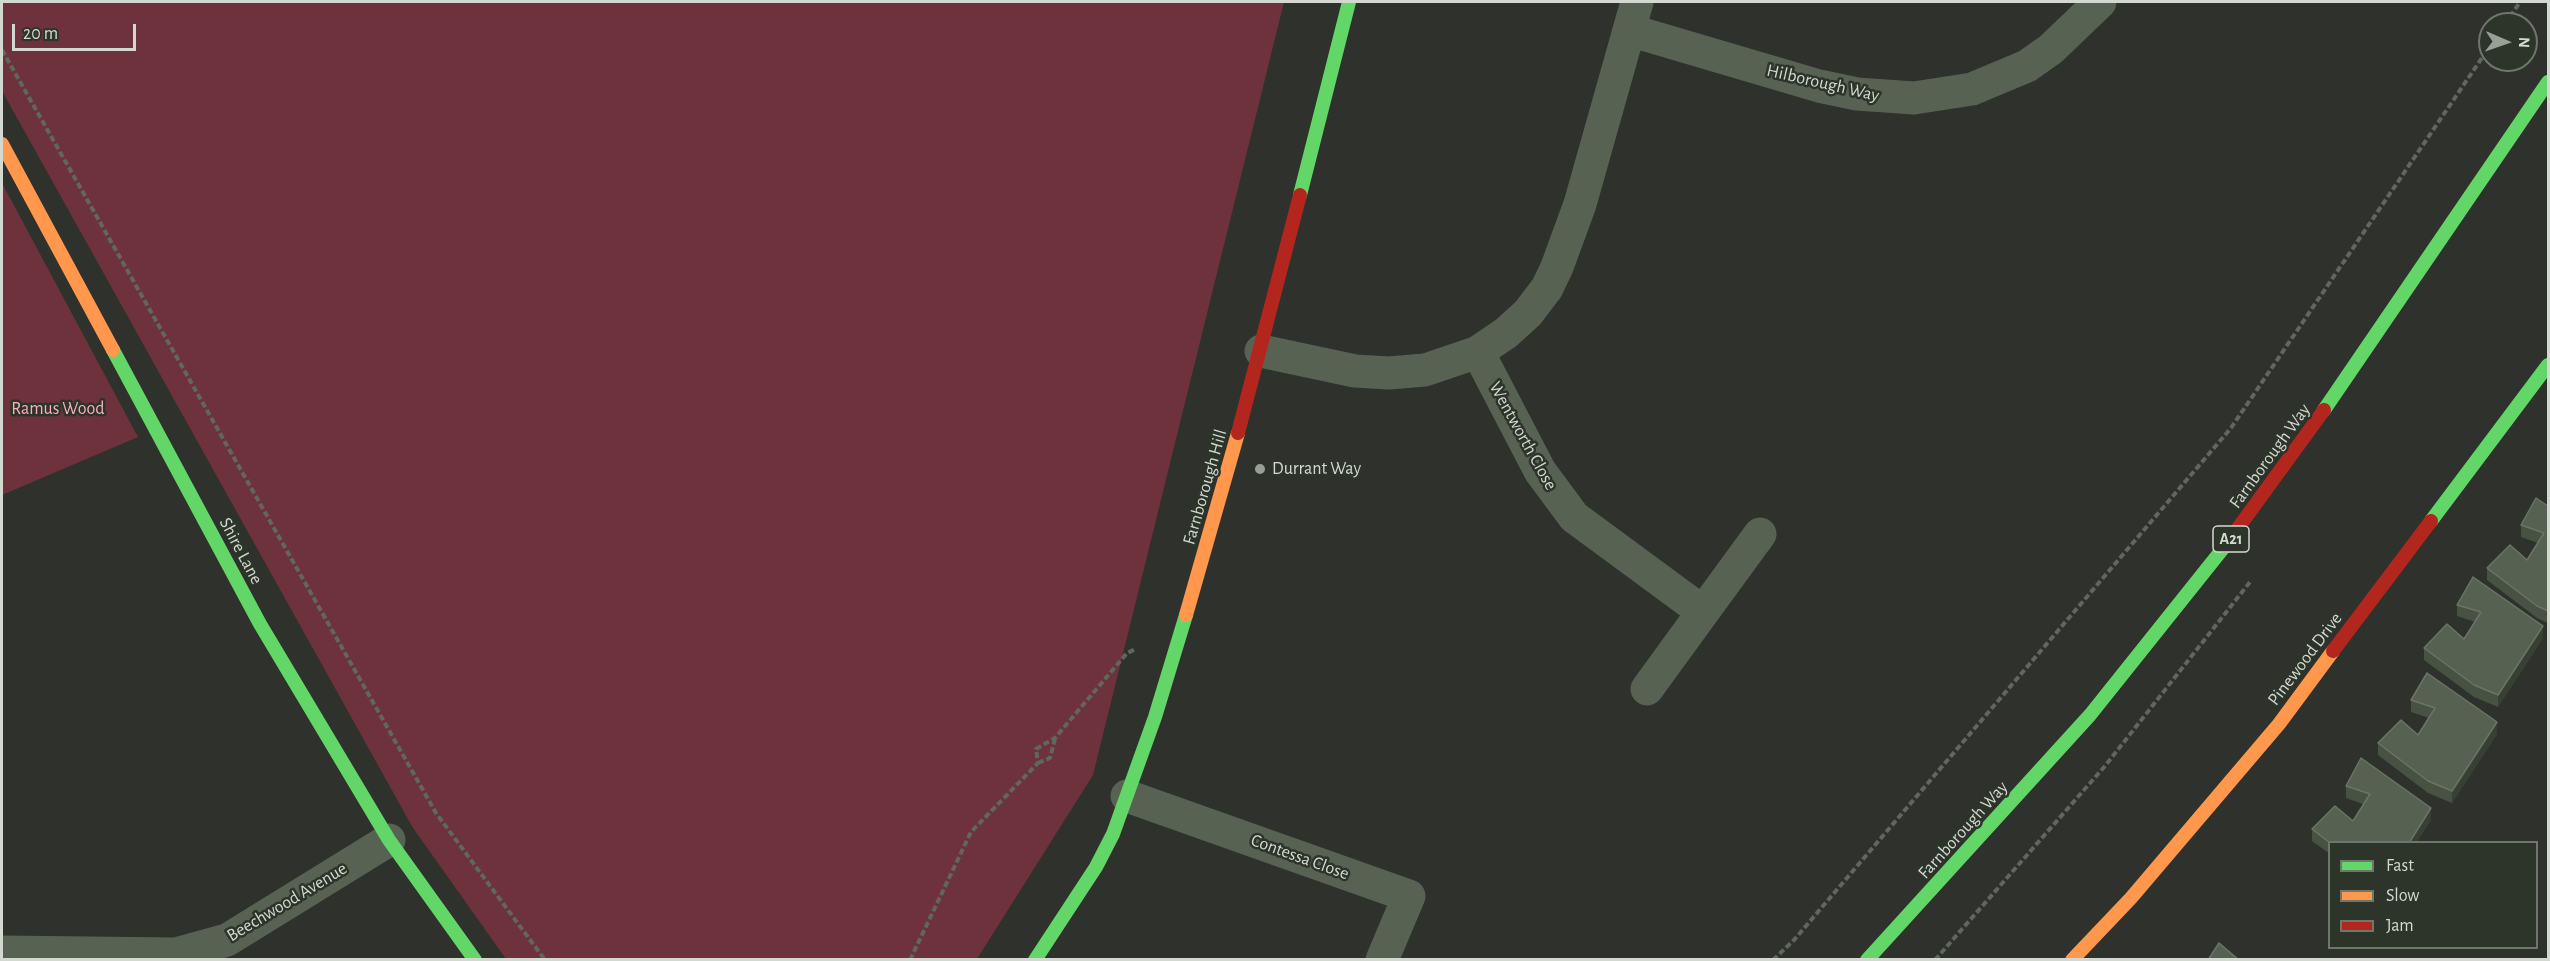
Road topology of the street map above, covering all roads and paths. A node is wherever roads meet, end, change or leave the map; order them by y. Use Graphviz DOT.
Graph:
graph roads {
  1 [pos="1349,2"];
  2 [pos="2100,2"];
  3 [pos="1633,16"];
  4 [pos="2,50"];
  5 [pos="2478,64"];
  6 [pos="2548,81"];
  7 [pos="2,144"];
  8 [pos="1261,351"];
  9 [pos="1478,352"];
  10 [pos="2548,365"];
  11 [pos="1760,534"];
  12 [pos="1703,612"];
  13 [pos="1184,624"];
  14 [pos="1647,689"];
  15 [pos="1055,738"];
  16 [pos="1038,763"];
  17 [pos="1127,796"];
  18 [pos="389,840"];
  19 [pos="2,952"];
  20 [pos="176,957"];
  21 [pos="475,960"];
  22 [pos="545,960"];
  23 [pos="910,960"];
  24 [pos="1035,960"];
  25 [pos="1382,960"];
  26 [pos="1773,960"];
  27 [pos="1867,960"];
  28 [pos="2072,960"];
  1 -- 8 [label="main road, Farnborough Hill"];
  2 -- 3 [label="street, Hilborough Way"];
  3 -- 9 [label="street"];
  4 -- 22 [label="path"];
  5 -- 26 [label="path"];
  6 -- 27 [label="main road, Farnborough Way / A21"];
  7 -- 18 [label="main road, Shire Lane"];
  8 -- 9 [label="street"];
  8 -- 13 [label="main road, Farnborough Hill"];
  9 -- 12 [label="street, Wentworth Close"];
  10 -- 28 [label="main road, Pinewood Drive"];
  11 -- 12 [label="street"];
  12 -- 14 [label="street"];
  13 -- 15 [label="path"];
  13 -- 17 [label="main road, Farnborough Hill"];
  15 -- 16 [label="path"];
  15 -- 16 [label="path"];
  16 -- 23 [label="path"];
  17 -- 24 [label="main road, Farnborough Hill"];
  17 -- 25 [label="street, Contessa Close"];
  18 -- 20 [label="street, Beechwood Avenue"];
  18 -- 21 [label="main road, Shire Lane"];
  19 -- 20 [label="street, Beechwood Avenue"];
}
